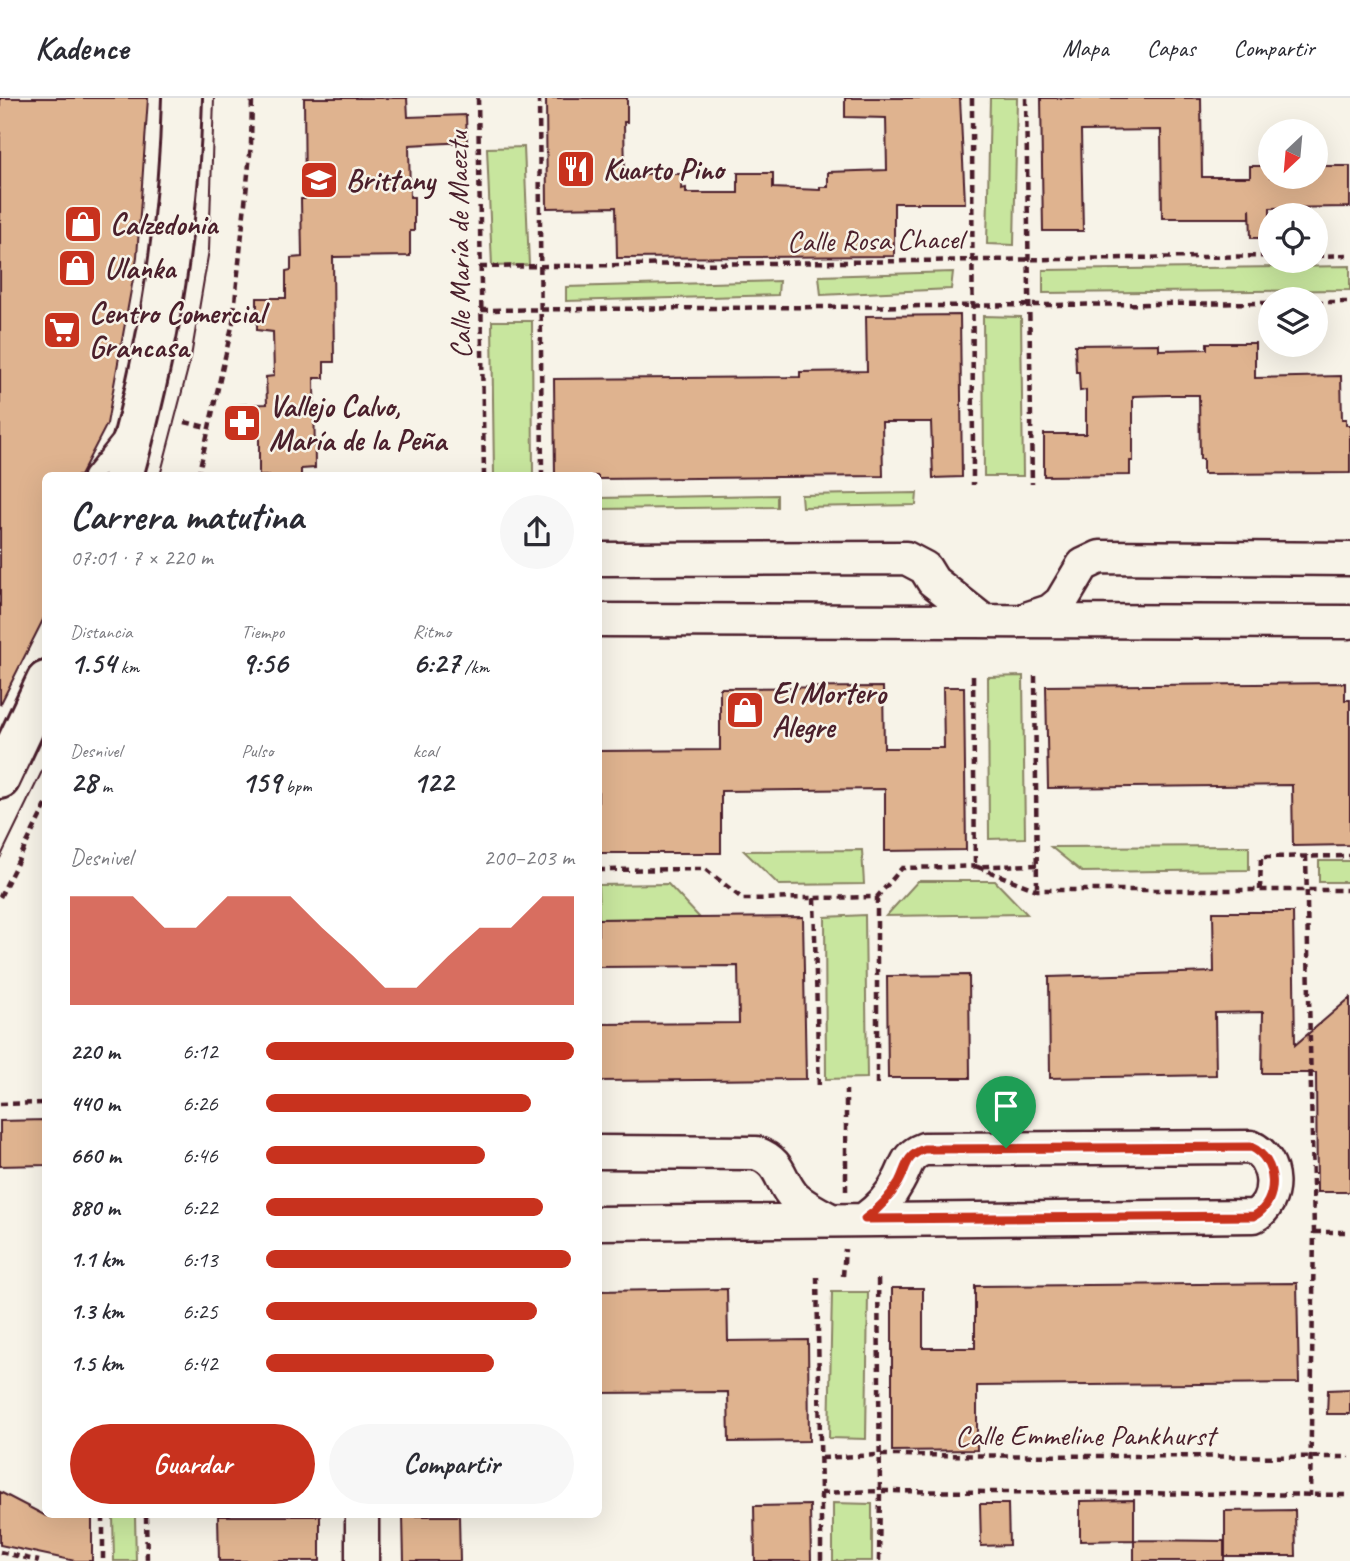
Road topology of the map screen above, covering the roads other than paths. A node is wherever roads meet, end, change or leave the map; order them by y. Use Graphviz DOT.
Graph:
graph roads {
  1 [pos="182,98"];
  2 [pos="138,420"];
  3 [pos="95,472"];
  4 [pos="124,472"];
  5 [pos="602,559"];
  6 [pos="1350,559"];
  7 [pos="1074,578"];
  8 [pos="933,582"];
  9 [pos="981,619"];
  10 [pos="1026,619"];
  11 [pos="602,620"];
  12 [pos="1098,620"];
  13 [pos="912,622"];
  14 [pos="1350,622"];
  15 [pos="42,690"];
  16 [pos="0,779"];
  17 [pos="602,1152"];
  18 [pos="900,1180"];
  19 [pos="783,1182"];
  20 [pos="846,1214"];
  21 [pos="741,1220"];
  22 [pos="945,1220"];
  23 [pos="602,1223"];
  24 [pos="362,1518"];
  25 [pos="362,1561"];
  1 -- 2 [label="main road"];
  2 -- 3 [label="lane"];
  2 -- 4 [label="main road"];
  5 -- 8 [label="street"];
  6 -- 7 [label="street"];
  7 -- 10 [label="street"];
  7 -- 12 [label="street"];
  8 -- 9 [label="street"];
  8 -- 13 [label="street"];
  9 -- 10 [label="street"];
  9 -- 13 [label="street"];
  10 -- 12 [label="street"];
  11 -- 13 [label="street"];
  12 -- 14 [label="street"];
  15 -- 16 [label="main road"];
  17 -- 19 [label="street"];
  18 -- 20 [label="street"];
  18 -- 22 [label="street"];
  18 -- 22 [label="street"];
  19 -- 20 [label="street"];
  19 -- 21 [label="street"];
  20 -- 21 [label="street"];
  20 -- 22 [label="street"];
  21 -- 23 [label="street"];
  24 -- 25 [label="street"];
}
